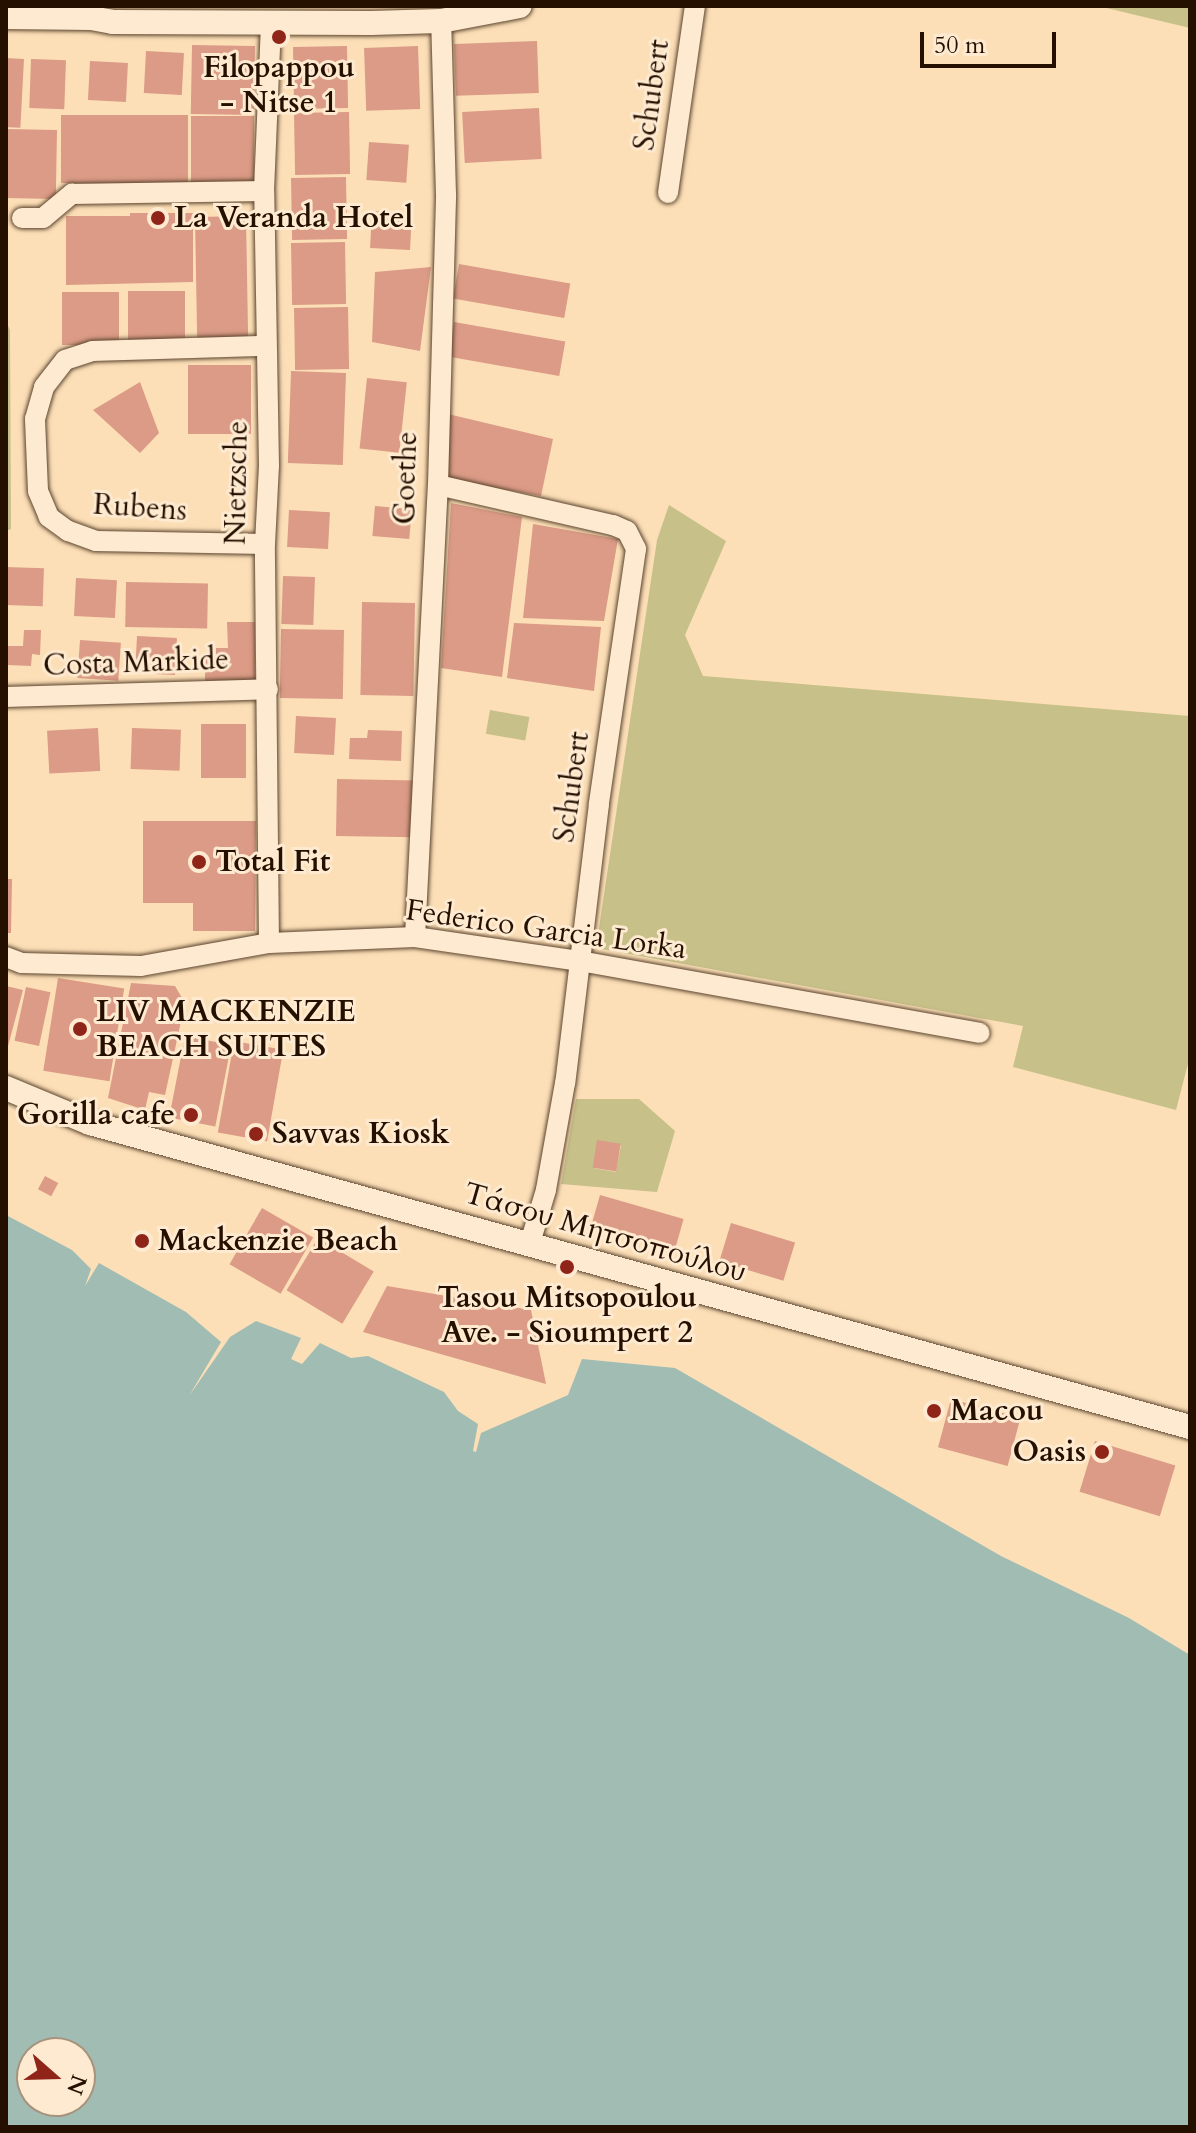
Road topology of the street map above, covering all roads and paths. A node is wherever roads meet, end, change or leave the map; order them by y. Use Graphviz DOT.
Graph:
graph roads {
  1 [pos="520,6"];
  2 [pos="695,6"];
  3 [pos="6,17"];
  4 [pos="441,21"];
  5 [pos="113,22"];
  6 [pos="271,23"];
  7 [pos="6,34"];
  8 [pos="264,191"];
  9 [pos="668,193"];
  10 [pos="22,218"];
  11 [pos="266,346"];
  12 [pos="438,485"];
  13 [pos="265,544"];
  14 [pos="268,689"];
  15 [pos="6,697"];
  16 [pos="415,937"];
  17 [pos="269,943"];
  18 [pos="6,957"];
  19 [pos="580,961"];
  20 [pos="980,1033"];
  21 [pos="6,1088"];
  22 [pos="530,1243"];
  23 [pos="1190,1427"];
  1 -- 4 [label="street"];
  2 -- 9 [label="street, Schubert"];
  3 -- 5 [label="street"];
  4 -- 6 [label="street"];
  4 -- 12 [label="street, Goethe"];
  5 -- 6 [label="street"];
  5 -- 7 [label="street"];
  6 -- 8 [label="street, Nietzsche"];
  8 -- 10 [label="street"];
  8 -- 11 [label="street, Nietzsche"];
  11 -- 13 [label="street, Nietzsche"];
  11 -- 13 [label="street, Rubens"];
  12 -- 16 [label="street, Goethe"];
  12 -- 19 [label="street, Schubert"];
  13 -- 14 [label="street, Nietzsche"];
  14 -- 15 [label="street, Costa Markide"];
  14 -- 17 [label="street, Nietzsche"];
  16 -- 17 [label="street, Federico Garcia Lorka"];
  16 -- 19 [label="street, Federico Garcia Lorka"];
  17 -- 18 [label="street, Federico Garcia Lorka"];
  19 -- 20 [label="street, Federico Garcia Lorka"];
  19 -- 22 [label="street, Schubert"];
  21 -- 22 [label="street, Τάσου Μητσοπούλου"];
  22 -- 23 [label="street, Τάσου Μητσοπούλου"];
}
